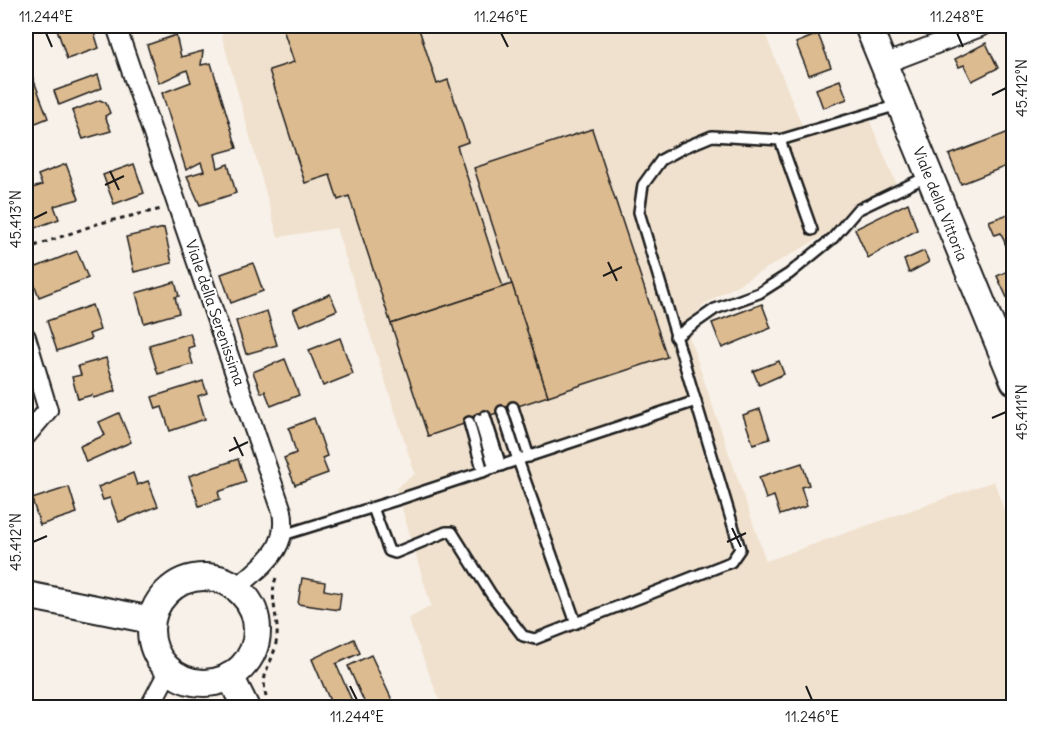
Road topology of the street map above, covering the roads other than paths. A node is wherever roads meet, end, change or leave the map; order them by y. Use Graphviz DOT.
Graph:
graph roads {
  1 [pos="116,26"];
  2 [pos="868,26"];
  3 [pos="983,26"];
  4 [pos="884,64"];
  5 [pos="900,104"];
  6 [pos="780,140"];
  7 [pos="929,176"];
  8 [pos="812,230"];
  9 [pos="26,337"];
  10 [pos="675,337"];
  11 [pos="30,370"];
  12 [pos="1014,381"];
  13 [pos="696,401"];
  14 [pos="491,415"];
  15 [pos="26,436"];
  16 [pos="506,464"];
  17 [pos="373,507"];
  18 [pos="283,524"];
  19 [pos="237,588"];
  20 [pos="26,595"];
  21 [pos="151,620"];
  22 [pos="576,623"];
  23 [pos="169,670"];
  24 [pos="230,676"];
  25 [pos="149,708"];
  26 [pos="246,708"];
  1 -- 18 [label="street, Viale della Serenissima"];
  2 -- 4 [label="street, Viale della Vittoria"];
  3 -- 4 [label="street"];
  4 -- 5 [label="street, Viale della Vittoria"];
  5 -- 6 [label="lane"];
  5 -- 7 [label="street, Viale della Vittoria"];
  6 -- 8 [label="lane"];
  6 -- 10 [label="lane"];
  7 -- 10 [label="lane"];
  7 -- 12 [label="street, Viale della Vittoria"];
  9 -- 11 [label="street"];
  10 -- 13 [label="lane"];
  11 -- 15 [label="street"];
  13 -- 16 [label="lane"];
  13 -- 22 [label="lane"];
  14 -- 16 [label="lane"];
  14 -- 16 [label="lane"];
  14 -- 16 [label="lane"];
  16 -- 17 [label="lane"];
  16 -- 22 [label="lane"];
  17 -- 18 [label="lane"];
  17 -- 22 [label="lane"];
  18 -- 19 [label="street"];
  19 -- 21 [label="street"];
  19 -- 24 [label="street"];
  20 -- 21 [label="street"];
  21 -- 23 [label="street"];
  23 -- 24 [label="street"];
  23 -- 25 [label="street"];
  24 -- 26 [label="street"];
}
